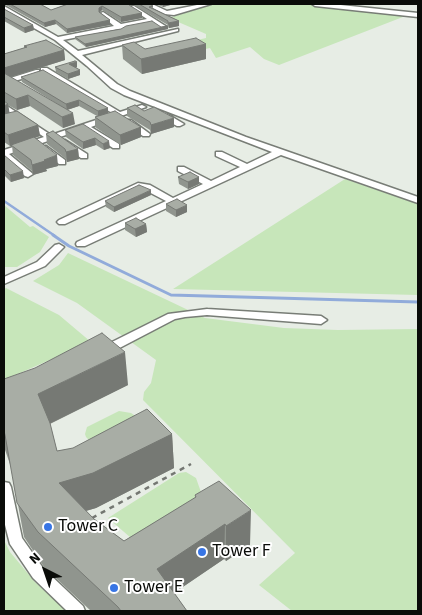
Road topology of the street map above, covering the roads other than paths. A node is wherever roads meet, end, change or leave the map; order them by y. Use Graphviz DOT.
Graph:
graph roads {
  1 [pos="148,4"];
  2 [pos="208,4"];
  3 [pos="315,4"];
  4 [pos="132,7"];
  5 [pos="4,8"];
  6 [pos="103,14"];
  7 [pos="418,15"];
  8 [pos="152,20"];
  9 [pos="75,26"];
  10 [pos="119,26"];
  11 [pos="164,28"];
  12 [pos="176,30"];
  13 [pos="85,33"];
  14 [pos="135,37"];
  15 [pos="57,39"];
  16 [pos="101,44"];
  17 [pos="77,58"];
  18 [pos="54,67"];
  19 [pos="44,70"];
  20 [pos="7,81"];
  21 [pos="18,85"];
  22 [pos="147,105"];
  23 [pos="4,106"];
  24 [pos="116,114"];
  25 [pos="74,118"];
  26 [pos="83,124"];
  27 [pos="180,124"];
  28 [pos="146,134"];
  29 [pos="51,135"];
  30 [pos="37,142"];
  31 [pos="116,146"];
  32 [pos="4,150"];
  33 [pos="280,152"];
  34 [pos="219,154"];
  35 [pos="84,156"];
  36 [pos="62,162"];
  37 [pos="246,167"];
  38 [pos="181,169"];
  39 [pos="28,174"];
  40 [pos="210,184"];
  41 [pos="418,200"];
  42 [pos="172,202"];
  43 [pos="62,222"];
  44 [pos="81,244"];
  45 [pos="59,247"];
  46 [pos="4,281"];
  47 [pos="321,320"];
  48 [pos="93,357"];
  49 [pos="4,487"];
  50 [pos="78,611"];
  1 -- 2 [label="street"];
  3 -- 7 [label="street"];
  4 -- 8 [label="street"];
  5 -- 15 [label="street"];
  6 -- 10 [label="street"];
  8 -- 10 [label="street"];
  8 -- 11 [label="street"];
  9 -- 13 [label="street"];
  10 -- 13 [label="street"];
  10 -- 14 [label="street"];
  12 -- 17 [label="street"];
  13 -- 15 [label="street"];
  13 -- 16 [label="street"];
  15 -- 17 [label="street"];
  17 -- 22 [label="street"];
  18 -- 19 [label="street"];
  19 -- 20 [label="street"];
  19 -- 24 [label="street"];
  20 -- 21 [label="street"];
  22 -- 24 [label="street"];
  22 -- 27 [label="street"];
  22 -- 33 [label="street"];
  23 -- 29 [label="street"];
  24 -- 26 [label="street"];
  24 -- 28 [label="street"];
  25 -- 26 [label="street"];
  26 -- 29 [label="street"];
  26 -- 31 [label="street"];
  29 -- 30 [label="street"];
  29 -- 35 [label="street"];
  30 -- 32 [label="street"];
  30 -- 36 [label="street"];
  32 -- 39 [label="street"];
  33 -- 37 [label="street"];
  33 -- 41 [label="street"];
  34 -- 37 [label="street"];
  37 -- 40 [label="street"];
  38 -- 40 [label="street"];
  40 -- 42 [label="street"];
  42 -- 43 [label="street"];
  42 -- 44 [label="street"];
  45 -- 46 [label="street"];
  47 -- 48 [label="street"];
  49 -- 50 [label="street"];
}
